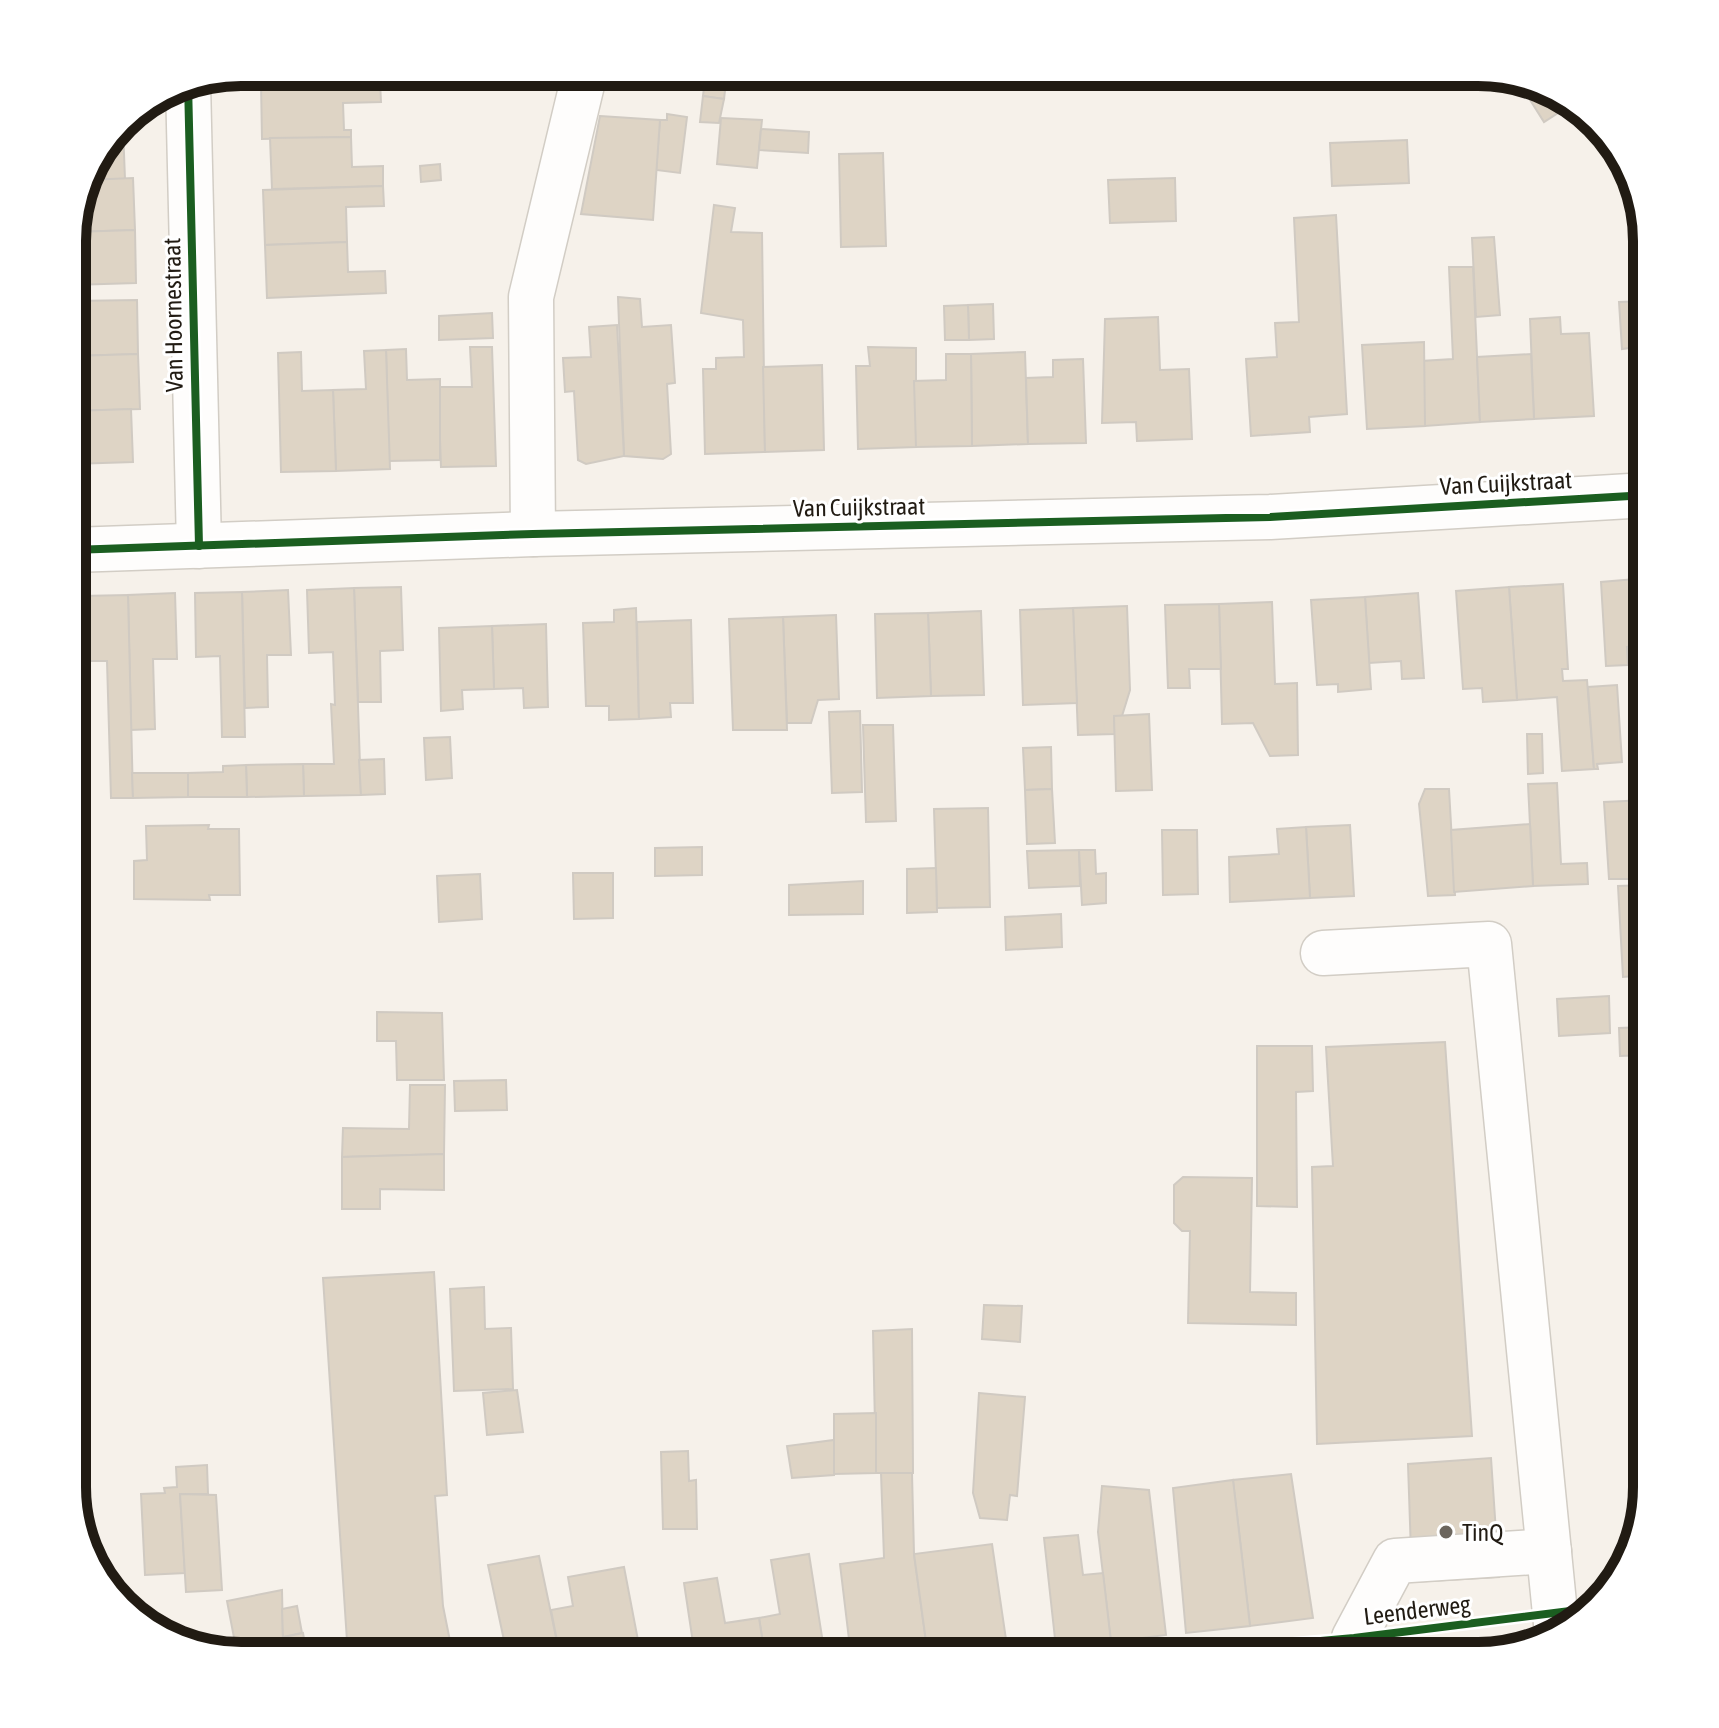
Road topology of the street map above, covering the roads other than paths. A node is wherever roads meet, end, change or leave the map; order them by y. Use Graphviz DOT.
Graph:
graph roads {
  1 [pos="582,86"];
  2 [pos="188,95"];
  3 [pos="1633,496"];
  4 [pos="533,534"];
  5 [pos="199,546"];
  6 [pos="86,550"];
  7 [pos="1323,953"];
  8 [pos="1549,1551"];
  9 [pos="1556,1621"];
  10 [pos="1353,1642"];
  1 -- 4 [label="street"];
  2 -- 5 [label="street, Van Hoornestraat"];
  3 -- 4 [label="street, Van Cuijkstraat"];
  4 -- 5 [label="street, Van Cuijkstraat"];
  5 -- 6 [label="street, Van Cuijkstraat"];
  7 -- 8 [label="street"];
  8 -- 9 [label="street"];
  8 -- 10 [label="street"];
}
